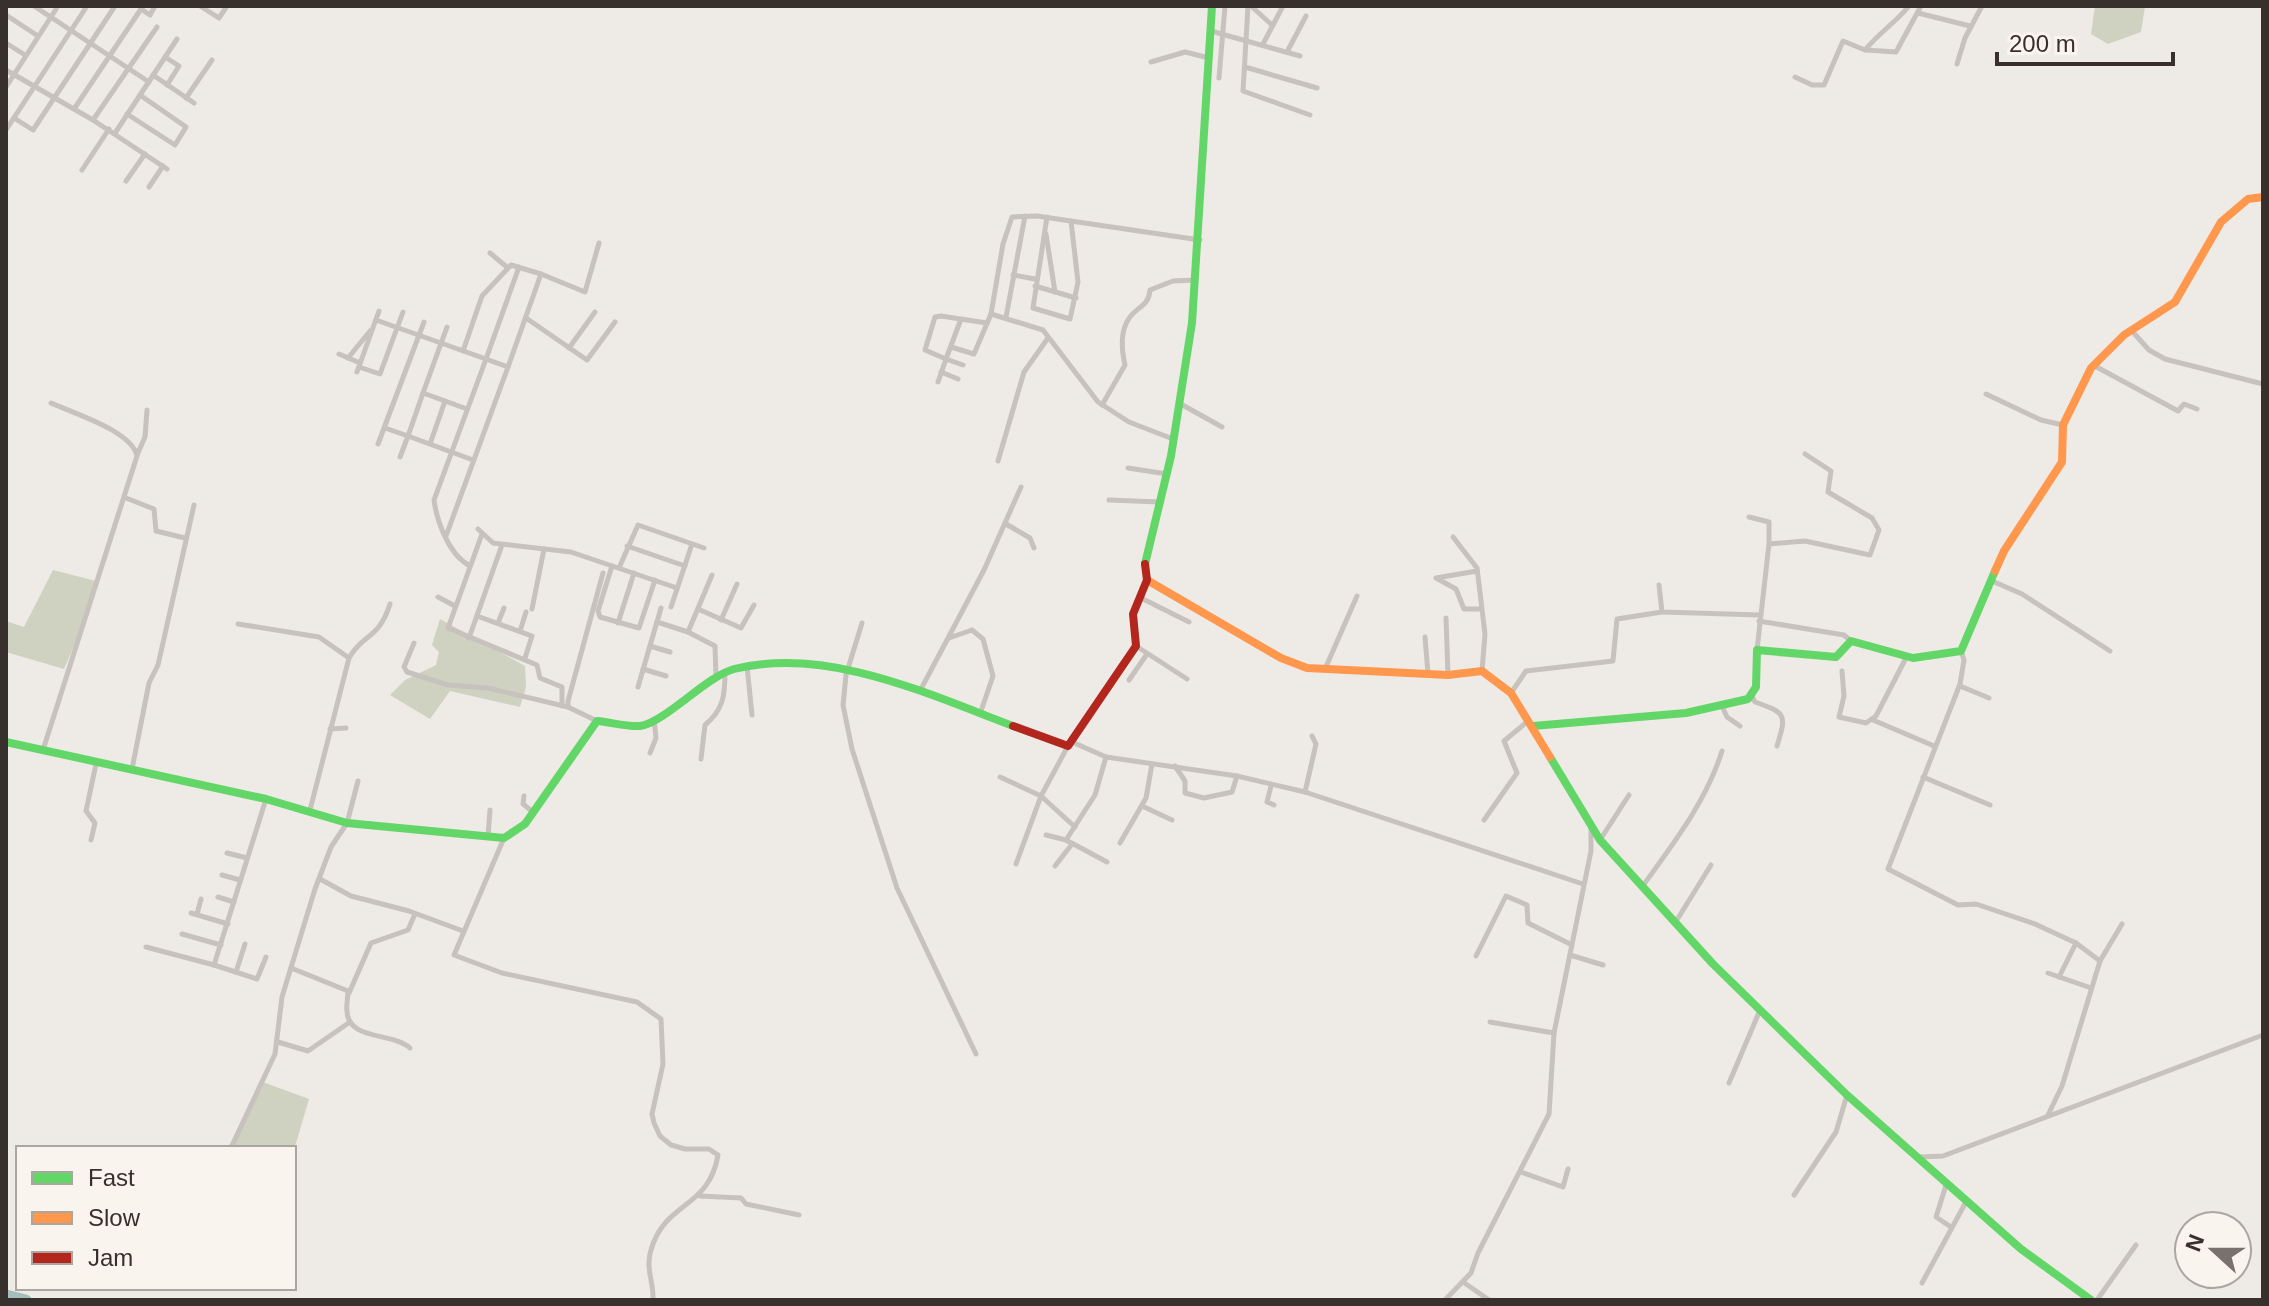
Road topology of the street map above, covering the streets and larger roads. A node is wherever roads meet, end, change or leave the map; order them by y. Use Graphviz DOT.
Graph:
graph roads {
  1 [pos="34,6"];
  2 [pos="58,6"];
  3 [pos="87,6"];
  4 [pos="115,6"];
  5 [pos="155,6"];
  6 [pos="200,6"];
  7 [pos="227,6"];
  8 [pos="1212,6"];
  9 [pos="1225,6"];
  10 [pos="1249,6"];
  11 [pos="1283,6"];
  12 [pos="1909,6"];
  13 [pos="1921,6"];
  14 [pos="1982,6"];
  15 [pos="142,8"];
  16 [pos="1917,13"];
  17 [pos="6,15"];
  18 [pos="1306,16"];
  19 [pos="51,17"];
  20 [pos="1272,25"];
  21 [pos="1971,26"];
  22 [pos="157,27"];
  23 [pos="70,30"];
  24 [pos="1218,31"];
  25 [pos="38,36"];
  26 [pos="177,39"];
  27 [pos="1246,39"];
  28 [pos="6,43"];
  29 [pos="89,43"];
  30 [pos="1263,44"];
  31 [pos="1865,50"];
  32 [pos="1287,52"];
  33 [pos="25,56"];
  34 [pos="109,56"];
  35 [pos="1300,56"];
  36 [pos="165,57"];
  37 [pos="1209,58"];
  38 [pos="212,60"];
  39 [pos="1151,62"];
  40 [pos="1957,64"];
  41 [pos="1245,67"];
  42 [pos="128,68"];
  43 [pos="6,70"];
  44 [pos="13,75"];
  45 [pos="153,75"];
  46 [pos="1795,77"];
  47 [pos="1219,78"];
  48 [pos="149,82"];
  49 [pos="167,85"];
  50 [pos="6,87"];
  51 [pos="33,88"];
  52 [pos="1317,88"];
  53 [pos="140,95"];
  54 [pos="186,98"];
  55 [pos="53,99"];
  56 [pos="194,103"];
  57 [pos="74,109"];
  58 [pos="127,114"];
  59 [pos="1310,115"];
  60 [pos="14,118"];
  61 [pos="93,120"];
  62 [pos="6,130"];
  63 [pos="112,131"];
  64 [pos="145,154"];
  65 [pos="82,170"];
  66 [pos="126,181"];
  67 [pos="149,187"];
  68 [pos="2263,197"];
  69 [pos="1025,216"];
  70 [pos="1047,217"];
  71 [pos="1071,220"];
  72 [pos="1045,228"];
  73 [pos="1200,238"];
  74 [pos="599,243"];
  75 [pos="490,253"];
  76 [pos="519,267"];
  77 [pos="508,268"];
  78 [pos="541,274"];
  79 [pos="1013,275"];
  80 [pos="1195,280"];
  81 [pos="1035,283"];
  82 [pos="1055,292"];
  83 [pos="1076,298"];
  84 [pos="379,311"];
  85 [pos="403,312"];
  86 [pos="595,312"];
  87 [pos="991,314"];
  88 [pos="1006,317"];
  89 [pos="526,318"];
  90 [pos="961,319"];
  91 [pos="376,320"];
  92 [pos="424,322"];
  93 [pos="615,322"];
  94 [pos="987,323"];
  95 [pos="373,327"];
  96 [pos="397,327"];
  97 [pos="447,327"];
  98 [pos="2131,330"];
  99 [pos="419,335"];
  100 [pos="1048,338"];
  101 [pos="441,343"];
  102 [pos="951,347"];
  103 [pos="569,348"];
  104 [pos="463,351"];
  105 [pos="339,354"];
  106 [pos="348,358"];
  107 [pos="486,359"];
  108 [pos="946,359"];
  109 [pos="963,365"];
  110 [pos="2093,365"];
  111 [pos="359,367"];
  112 [pos="508,367"];
  113 [pos="941,372"];
  114 [pos="958,379"];
  115 [pos="938,382"];
  116 [pos="2263,384"];
  117 [pos="423,393"];
  118 [pos="1986,394"];
  119 [pos="445,401"];
  120 [pos="51,403"];
  121 [pos="1179,403"];
  122 [pos="1102,405"];
  123 [pos="467,409"];
  124 [pos="2197,409"];
  125 [pos="147,410"];
  126 [pos="2063,425"];
  127 [pos="1222,427"];
  128 [pos="385,428"];
  129 [pos="408,436"];
  130 [pos="1173,439"];
  131 [pos="378,444"];
  132 [pos="430,444"];
  133 [pos="452,452"];
  134 [pos="1805,454"];
  135 [pos="137,456"];
  136 [pos="400,457"];
  137 [pos="473,460"];
  138 [pos="998,461"];
  139 [pos="1128,468"];
  140 [pos="1167,474"];
  141 [pos="1021,487"];
  142 [pos="126,498"];
  143 [pos="1109,500"];
  144 [pos="1160,502"];
  145 [pos="194,505"];
  146 [pos="1749,517"];
  147 [pos="1006,524"];
  148 [pos="446,536"];
  149 [pos="1453,537"];
  150 [pos="185,538"];
  151 [pos="692,544"];
  152 [pos="1769,544"];
  153 [pos="502,545"];
  154 [pos="627,546"];
  155 [pos="704,548"];
  156 [pos="1034,548"];
  157 [pos="544,549"];
  158 [pos="470,566"];
  159 [pos="612,566"];
  160 [pos="685,566"];
  161 [pos="619,568"];
  162 [pos="1477,571"];
  163 [pos="603,573"];
  164 [pos="634,573"];
  165 [pos="712,575"];
  166 [pos="655,580"];
  167 [pos="1147,580"];
  168 [pos="1992,581"];
  169 [pos="737,584"];
  170 [pos="1659,585"];
  171 [pos="677,588"];
  172 [pos="1357,596"];
  173 [pos="438,597"];
  174 [pos="1139,597"];
  175 [pos="390,604"];
  176 [pos="754,605"];
  177 [pos="455,606"];
  178 [pos="671,607"];
  179 [pos="504,608"];
  180 [pos="661,608"];
  181 [pos="698,609"];
  182 [pos="1481,609"];
  183 [pos="1662,612"];
  184 [pos="476,615"];
  185 [pos="1446,618"];
  186 [pos="1759,618"];
  187 [pos="721,620"];
  188 [pos="657,622"];
  189 [pos="1189,622"];
  190 [pos="498,623"];
  191 [pos="618,623"];
  192 [pos="862,623"];
  193 [pos="238,624"];
  194 [pos="520,631"];
  195 [pos="688,632"];
  196 [pos="1425,637"];
  197 [pos="469,638"];
  198 [pos="948,638"];
  199 [pos="1851,641"];
  200 [pos="414,643"];
  201 [pos="650,646"];
  202 [pos="1136,646"];
  203 [pos="1757,650"];
  204 [pos="1961,651"];
  205 [pos="2110,651"];
  206 [pos="670,652"];
  207 [pos="1147,654"];
  208 [pos="1907,656"];
  209 [pos="349,658"];
  210 [pos="525,658"];
  211 [pos="747,665"];
  212 [pos="643,669"];
  213 [pos="1325,669"];
  214 [pos="848,671"];
  215 [pos="1482,671"];
  216 [pos="1842,671"];
  217 [pos="725,673"];
  218 [pos="1428,674"];
  219 [pos="1448,675"];
  220 [pos="666,676"];
  221 [pos="716,677"];
  222 [pos="1187,679"];
  223 [pos="1129,680"];
  224 [pos="1960,686"];
  225 [pos="638,687"];
  226 [pos="920,691"];
  227 [pos="1511,693"];
  228 [pos="1752,696"];
  229 [pos="1989,698"];
  230 [pos="1721,704"];
  231 [pos="565,706"];
  232 [pos="980,714"];
  233 [pos="752,715"];
  234 [pos="654,719"];
  235 [pos="1873,720"];
  236 [pos="597,721"];
  237 [pos="1531,724"];
  238 [pos="1740,726"];
  239 [pos="346,728"];
  240 [pos="330,729"];
  241 [pos="1312,736"];
  242 [pos="6,742"];
  243 [pos="1070,744"];
  244 [pos="1777,746"];
  245 [pos="1934,746"];
  246 [pos="42,751"];
  247 [pos="1722,751"];
  248 [pos="650,753"];
  249 [pos="1106,757"];
  250 [pos="701,759"];
  251 [pos="96,764"];
  252 [pos="1152,764"];
  253 [pos="1175,766"];
  254 [pos="132,769"];
  255 [pos="1237,776"];
  256 [pos="1000,777"];
  257 [pos="1923,777"];
  258 [pos="358,781"];
  259 [pos="1271,786"];
  260 [pos="1305,792"];
  261 [pos="1629,795"];
  262 [pos="524,796"];
  263 [pos="1041,796"];
  264 [pos="266,799"];
  265 [pos="1274,805"];
  266 [pos="1990,805"];
  267 [pos="1142,806"];
  268 [pos="310,810"];
  269 [pos="490,810"];
  270 [pos="533,812"];
  271 [pos="1172,820"];
  272 [pos="1484,820"];
  273 [pos="347,823"];
  274 [pos="1075,827"];
  275 [pos="1591,828"];
  276 [pos="1046,835"];
  277 [pos="488,837"];
  278 [pos="504,838"];
  279 [pos="91,840"];
  280 [pos="1600,840"];
  281 [pos="1069,842"];
  282 [pos="1120,843"];
  283 [pos="227,853"];
  284 [pos="247,858"];
  285 [pos="1107,862"];
  286 [pos="1016,864"];
  287 [pos="1711,865"];
  288 [pos="1055,866"];
  289 [pos="222,875"];
  290 [pos="320,879"];
  291 [pos="240,881"];
  292 [pos="1583,884"];
  293 [pos="1642,887"];
  294 [pos="218,897"];
  295 [pos="201,899"];
  296 [pos="234,902"];
  297 [pos="415,914"];
  298 [pos="228,924"];
  299 [pos="1675,924"];
  300 [pos="2122,924"];
  301 [pos="463,931"];
  302 [pos="182,934"];
  303 [pos="2076,943"];
  304 [pos="245,944"];
  305 [pos="1570,944"];
  306 [pos="221,945"];
  307 [pos="146,947"];
  308 [pos="1570,955"];
  309 [pos="1476,956"];
  310 [pos="266,957"];
  311 [pos="2100,961"];
  312 [pos="214,965"];
  313 [pos="1603,965"];
  314 [pos="291,968"];
  315 [pos="236,972"];
  316 [pos="2048,973"];
  317 [pos="2059,977"];
  318 [pos="2091,988"];
  319 [pos="349,994"];
  320 [pos="1760,1010"];
  321 [pos="350,1022"];
  322 [pos="1490,1022"];
  323 [pos="1554,1033"];
  324 [pos="2263,1035"];
  325 [pos="277,1042"];
  326 [pos="410,1048"];
  327 [pos="976,1054"];
  328 [pos="1729,1083"];
  329 [pos="1847,1095"];
  330 [pos="2048,1115"];
  331 [pos="232,1146"];
  332 [pos="1920,1157"];
  333 [pos="1568,1169"];
  334 [pos="1521,1172"];
  335 [pos="1947,1182"];
  336 [pos="1563,1187"];
  337 [pos="1570,1190"];
  338 [pos="1794,1195"];
  339 [pos="700,1196"];
  340 [pos="1967,1200"];
  341 [pos="799,1215"];
  342 [pos="1951,1227"];
  343 [pos="2136,1245"];
  344 [pos="1463,1282"];
  345 [pos="1922,1283"];
  346 [pos="653,1300"];
  347 [pos="1445,1300"];
  348 [pos="1489,1300"];
  349 [pos="2094,1300"];
  1 -- 19 [label="street"];
  2 -- 19 [label="street"];
  3 -- 23 [label="street"];
  4 -- 29 [label="street"];
  5 -- 15 [label="street"];
  6 -- 7 [label="street"];
  8 -- 24 [label="street"];
  9 -- 24 [label="street"];
  10 -- 20 [label="street"];
  10 -- 27 [label="street"];
  11 -- 20 [label="street"];
  12 -- 31 [label="street"];
  13 -- 16 [label="street"];
  14 -- 21 [label="street"];
  15 -- 34 [label="street"];
  16 -- 21 [label="street"];
  16 -- 31 [label="street"];
  17 -- 25 [label="street"];
  18 -- 32 [label="street"];
  19 -- 23 [label="street"];
  19 -- 25 [label="street"];
  20 -- 30 [label="street"];
  21 -- 40 [label="street"];
  22 -- 42 [label="street"];
  23 -- 29 [label="street"];
  23 -- 51 [label="street"];
  24 -- 27 [label="street"];
  24 -- 37 [label="street"];
  24 -- 47 [label="street"];
  25 -- 33 [label="street"];
  26 -- 36 [label="street"];
  27 -- 30 [label="street"];
  27 -- 41 [label="street"];
  28 -- 33 [label="street"];
  29 -- 34 [label="street"];
  29 -- 55 [label="street"];
  30 -- 32 [label="street"];
  31 -- 46 [label="street"];
  32 -- 35 [label="street"];
  33 -- 44 [label="street"];
  34 -- 42 [label="street"];
  34 -- 57 [label="street"];
  36 -- 45 [label="street"];
  36 -- 49 [label="street"];
  37 -- 39 [label="street"];
  37 -- 73 [label="street"];
  38 -- 54 [label="street"];
  41 -- 52 [label="street"];
  41 -- 59 [label="street"];
  42 -- 48 [label="street"];
  42 -- 61 [label="street"];
  43 -- 44 [label="street"];
  44 -- 50 [label="street"];
  44 -- 51 [label="street"];
  45 -- 48 [label="street"];
  45 -- 49 [label="street"];
  48 -- 53 [label="street"];
  49 -- 54 [label="street"];
  51 -- 55 [label="street"];
  51 -- 60 [label="street"];
  53 -- 58 [label="street"];
  53 -- 58 [label="street"];
  54 -- 56 [label="street"];
  55 -- 57 [label="street"];
  55 -- 60 [label="street"];
  57 -- 61 [label="street"];
  58 -- 63 [label="street"];
  60 -- 62 [label="street"];
  61 -- 63 [label="street"];
  63 -- 64 [label="street"];
  63 -- 65 [label="street"];
  64 -- 66 [label="street"];
  64 -- 67 [label="street"];
  68 -- 98 [label="street"];
  69 -- 70 [label="street"];
  69 -- 79 [label="street"];
  69 -- 87 [label="street"];
  70 -- 71 [label="street"];
  70 -- 72 [label="street"];
  71 -- 73 [label="street"];
  71 -- 83 [label="street"];
  72 -- 81 [label="street"];
  72 -- 82 [label="street"];
  73 -- 80 [label="street"];
  74 -- 78 [label="street"];
  75 -- 77 [label="street"];
  76 -- 77 [label="street"];
  76 -- 78 [label="street"];
  76 -- 107 [label="street"];
  77 -- 104 [label="street"];
  78 -- 89 [label="street"];
  79 -- 81 [label="street"];
  79 -- 88 [label="street"];
  80 -- 121 [label="street"];
  80 -- 122 [label="street"];
  81 -- 82 [label="street"];
  81 -- 83 [label="street"];
  82 -- 83 [label="street"];
  84 -- 91 [label="street"];
  85 -- 96 [label="street"];
  86 -- 103 [label="street"];
  87 -- 88 [label="street"];
  87 -- 94 [label="street"];
  88 -- 100 [label="street"];
  89 -- 103 [label="street"];
  89 -- 112 [label="street"];
  90 -- 94 [label="street"];
  90 -- 102 [label="street"];
  90 -- 108 [label="street"];
  91 -- 95 [label="street"];
  91 -- 96 [label="street"];
  92 -- 99 [label="street"];
  93 -- 103 [label="street"];
  94 -- 102 [label="street"];
  95 -- 106 [label="street"];
  95 -- 111 [label="street"];
  96 -- 99 [label="street"];
  96 -- 111 [label="street"];
  97 -- 101 [label="street"];
  98 -- 110 [label="street"];
  98 -- 116 [label="street"];
  99 -- 101 [label="street"];
  99 -- 128 [label="street"];
  100 -- 122 [label="street"];
  100 -- 138 [label="street"];
  101 -- 104 [label="street"];
  101 -- 117 [label="street"];
  102 -- 108 [label="street"];
  104 -- 107 [label="street"];
  105 -- 106 [label="street"];
  106 -- 111 [label="street"];
  107 -- 112 [label="street"];
  107 -- 123 [label="street"];
  108 -- 109 [label="street"];
  108 -- 113 [label="street"];
  110 -- 124 [label="street"];
  110 -- 126 [label="street"];
  112 -- 137 [label="street"];
  113 -- 114 [label="street"];
  113 -- 115 [label="street"];
  117 -- 119 [label="street"];
  117 -- 129 [label="street"];
  118 -- 126 [label="street"];
  119 -- 123 [label="street"];
  119 -- 132 [label="street"];
  120 -- 135 [label="street"];
  121 -- 127 [label="street"];
  121 -- 130 [label="street"];
  122 -- 130 [label="street"];
  123 -- 133 [label="street"];
  125 -- 135 [label="street"];
  126 -- 168 [label="street"];
  128 -- 129 [label="street"];
  128 -- 131 [label="street"];
  129 -- 132 [label="street"];
  129 -- 136 [label="street"];
  130 -- 140 [label="street"];
  132 -- 133 [label="street"];
  133 -- 137 [label="street"];
  133 -- 148 [label="street"];
  134 -- 152 [label="street"];
  135 -- 142 [label="street"];
  137 -- 148 [label="street"];
  139 -- 140 [label="street"];
  140 -- 144 [label="street"];
  141 -- 147 [label="street"];
  142 -- 150 [label="street"];
  142 -- 246 [label="street"];
  143 -- 144 [label="street"];
  144 -- 167 [label="street"];
  145 -- 150 [label="street"];
  146 -- 152 [label="street"];
  147 -- 156 [label="street"];
  147 -- 198 [label="street"];
  148 -- 158 [label="street"];
  149 -- 162 [label="street"];
  150 -- 254 [label="street"];
  151 -- 154 [label="street"];
  151 -- 155 [label="street"];
  151 -- 160 [label="street"];
  152 -- 186 [label="street"];
  153 -- 157 [label="street"];
  153 -- 158 [label="street"];
  153 -- 184 [label="street"];
  154 -- 160 [label="street"];
  154 -- 161 [label="street"];
  157 -- 159 [label="street"];
  157 -- 194 [label="street"];
  158 -- 177 [label="street"];
  159 -- 161 [label="street"];
  159 -- 191 [label="street"];
  160 -- 171 [label="street"];
  161 -- 164 [label="street"];
  162 -- 182 [label="street"];
  162 -- 182 [label="street"];
  163 -- 231 [label="street"];
  164 -- 166 [label="street"];
  164 -- 191 [label="street"];
  165 -- 181 [label="street"];
  166 -- 171 [label="street"];
  166 -- 191 [label="street"];
  167 -- 174 [label="street"];
  167 -- 213 [label="street"];
  168 -- 204 [label="street"];
  168 -- 205 [label="street"];
  169 -- 187 [label="street"];
  170 -- 183 [label="street"];
  171 -- 178 [label="street"];
  172 -- 213 [label="street"];
  173 -- 177 [label="street"];
  174 -- 189 [label="street"];
  174 -- 202 [label="street"];
  175 -- 209 [label="street"];
  176 -- 187 [label="street"];
  177 -- 197 [label="street"];
  179 -- 190 [label="street"];
  180 -- 188 [label="street"];
  181 -- 187 [label="street"];
  181 -- 195 [label="street"];
  182 -- 215 [label="street"];
  183 -- 186 [label="street"];
  183 -- 227 [label="street"];
  184 -- 190 [label="street"];
  184 -- 197 [label="street"];
  185 -- 219 [label="street"];
  186 -- 199 [label="street"];
  186 -- 203 [label="street"];
  188 -- 195 [label="street"];
  188 -- 201 [label="street"];
  190 -- 194 [label="street"];
  192 -- 214 [label="street"];
  193 -- 209 [label="street"];
  194 -- 210 [label="street"];
  195 -- 221 [label="street"];
  196 -- 218 [label="street"];
  197 -- 210 [label="street"];
  198 -- 226 [label="street"];
  198 -- 232 [label="street"];
  199 -- 203 [label="street"];
  199 -- 208 [label="street"];
  200 -- 231 [label="street"];
  201 -- 206 [label="street"];
  201 -- 212 [label="street"];
  202 -- 207 [label="street"];
  202 -- 243 [label="street"];
  203 -- 228 [label="street"];
  204 -- 208 [label="street"];
  204 -- 224 [label="street"];
  207 -- 222 [label="street"];
  207 -- 223 [label="street"];
  208 -- 235 [label="street"];
  209 -- 240 [label="street"];
  210 -- 231 [label="street"];
  211 -- 214 [label="street"];
  211 -- 217 [label="street"];
  211 -- 233 [label="street"];
  212 -- 220 [label="street"];
  212 -- 225 [label="street"];
  213 -- 218 [label="street"];
  214 -- 226 [label="street"];
  214 -- 327 [label="street"];
  215 -- 219 [label="street"];
  215 -- 227 [label="street"];
  216 -- 235 [label="street"];
  217 -- 221 [label="street"];
  217 -- 250 [label="street"];
  218 -- 219 [label="street"];
  221 -- 234 [label="street"];
  224 -- 229 [label="street"];
  224 -- 245 [label="street"];
  226 -- 232 [label="street"];
  227 -- 237 [label="street"];
  228 -- 230 [label="street"];
  228 -- 244 [label="street"];
  230 -- 237 [label="street"];
  230 -- 238 [label="street"];
  231 -- 236 [label="street"];
  232 -- 243 [label="street"];
  234 -- 236 [label="street"];
  234 -- 248 [label="street"];
  235 -- 245 [label="street"];
  236 -- 270 [label="street"];
  237 -- 272 [label="street"];
  237 -- 275 [label="street"];
  239 -- 240 [label="street"];
  240 -- 268 [label="street"];
  241 -- 260 [label="street"];
  242 -- 246 [label="street"];
  243 -- 249 [label="street"];
  243 -- 263 [label="street"];
  245 -- 257 [label="street"];
  246 -- 251 [label="street"];
  247 -- 293 [label="street"];
  249 -- 252 [label="street"];
  249 -- 274 [label="street"];
  251 -- 254 [label="street"];
  251 -- 279 [label="street"];
  252 -- 253 [label="street"];
  252 -- 267 [label="street"];
  253 -- 255 [label="street"];
  253 -- 255 [label="street"];
  254 -- 264 [label="street"];
  255 -- 259 [label="street"];
  256 -- 263 [label="street"];
  257 -- 266 [label="street"];
  257 -- 303 [label="street"];
  258 -- 273 [label="street"];
  259 -- 260 [label="street"];
  259 -- 265 [label="street"];
  260 -- 292 [label="street"];
  261 -- 280 [label="street"];
  262 -- 270 [label="street"];
  263 -- 274 [label="street"];
  263 -- 286 [label="street"];
  264 -- 268 [label="street"];
  264 -- 284 [label="street"];
  267 -- 271 [label="street"];
  267 -- 282 [label="street"];
  268 -- 273 [label="street"];
  269 -- 277 [label="street"];
  270 -- 278 [label="street"];
  273 -- 277 [label="street"];
  273 -- 290 [label="street"];
  274 -- 281 [label="street"];
  275 -- 280 [label="street"];
  275 -- 292 [label="street"];
  276 -- 281 [label="street"];
  277 -- 278 [label="street"];
  278 -- 301 [label="street"];
  280 -- 293 [label="street"];
  281 -- 285 [label="street"];
  281 -- 288 [label="street"];
  283 -- 284 [label="street"];
  284 -- 291 [label="street"];
  287 -- 299 [label="street"];
  289 -- 291 [label="street"];
  290 -- 297 [label="street"];
  290 -- 314 [label="street"];
  291 -- 296 [label="street"];
  292 -- 305 [label="street"];
  293 -- 299 [label="street"];
  294 -- 296 [label="street"];
  295 -- 298 [label="street"];
  296 -- 298 [label="street"];
  297 -- 301 [label="street"];
  297 -- 319 [label="street"];
  298 -- 306 [label="street"];
  299 -- 320 [label="street"];
  300 -- 311 [label="street"];
  301 -- 339 [label="street"];
  302 -- 306 [label="street"];
  303 -- 311 [label="street"];
  303 -- 317 [label="street"];
  304 -- 315 [label="street"];
  305 -- 308 [label="street"];
  305 -- 309 [label="street"];
  306 -- 312 [label="street"];
  307 -- 312 [label="street"];
  308 -- 313 [label="street"];
  308 -- 323 [label="street"];
  310 -- 315 [label="street"];
  311 -- 318 [label="street"];
  312 -- 315 [label="street"];
  314 -- 319 [label="street"];
  314 -- 325 [label="street"];
  316 -- 317 [label="street"];
  317 -- 318 [label="street"];
  318 -- 330 [label="street"];
  319 -- 321 [label="street"];
  320 -- 328 [label="street"];
  320 -- 329 [label="street"];
  321 -- 325 [label="street"];
  321 -- 326 [label="street"];
  322 -- 323 [label="street"];
  323 -- 334 [label="street"];
  324 -- 330 [label="street"];
  325 -- 331 [label="street"];
  329 -- 332 [label="street"];
  329 -- 338 [label="street"];
  330 -- 332 [label="street"];
  332 -- 335 [label="street"];
  333 -- 336 [label="street"];
  334 -- 336 [label="street"];
  334 -- 344 [label="street"];
  335 -- 340 [label="street"];
  335 -- 342 [label="street"];
  336 -- 337 [label="street"];
  339 -- 341 [label="street"];
  339 -- 346 [label="street"];
  340 -- 342 [label="street"];
  340 -- 349 [label="street"];
  342 -- 345 [label="street"];
  343 -- 349 [label="street"];
  344 -- 347 [label="street"];
  344 -- 348 [label="street"];
}
